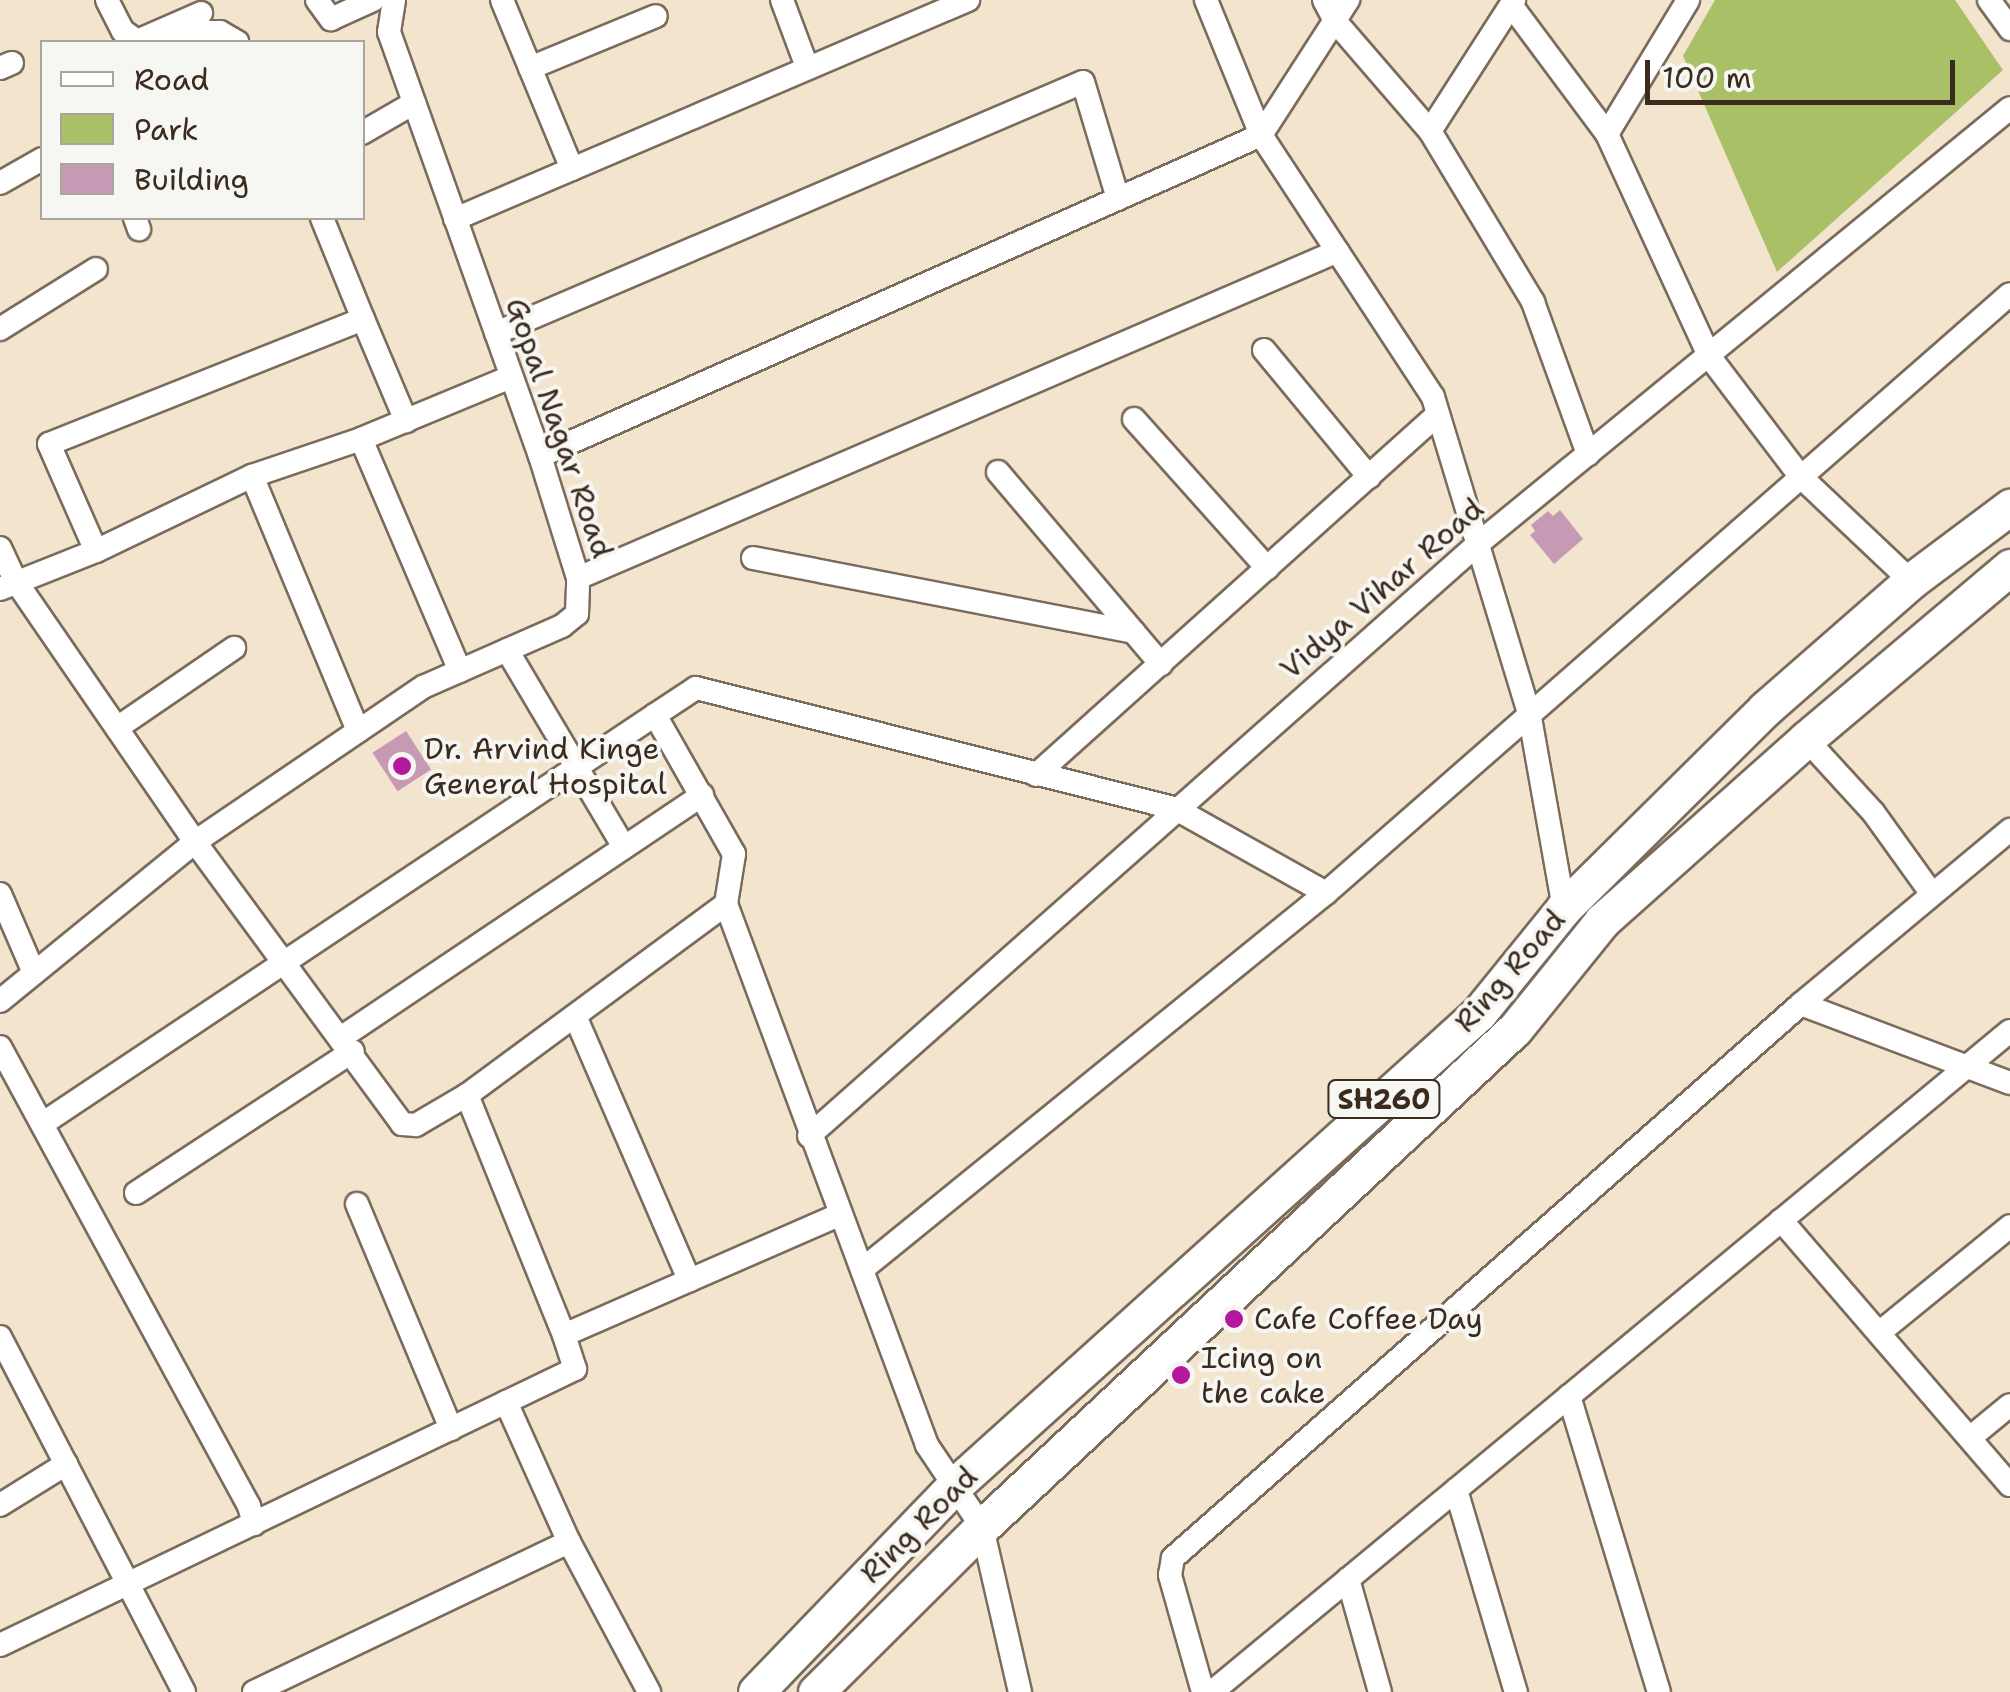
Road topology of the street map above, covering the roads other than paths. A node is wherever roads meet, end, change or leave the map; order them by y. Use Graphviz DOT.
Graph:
graph roads {
  1 [pos="107,0"];
  2 [pos="318,0"];
  3 [pos="373,0"];
  4 [pos="394,0"];
  5 [pos="502,0"];
  6 [pos="782,0"];
  7 [pos="968,0"];
  8 [pos="1206,0"];
  9 [pos="1348,0"];
  10 [pos="1688,0"];
  11 [pos="1990,0"];
  12 [pos="1512,2"];
  13 [pos="1330,10"];
  14 [pos="201,13"];
  15 [pos="656,16"];
  16 [pos="2010,29"];
  17 [pos="136,40"];
  18 [pos="142,40"];
  19 [pos="177,40"];
  20 [pos="234,40"];
  21 [pos="530,68"];
  22 [pos="808,68"];
  23 [pos="414,103"];
  24 [pos="2010,108"];
  25 [pos="365,131"];
  26 [pos="1430,131"];
  27 [pos="1607,134"];
  28 [pos="1261,135"];
  29 [pos="40,160"];
  30 [pos="572,169"];
  31 [pos="0,183"];
  32 [pos="1118,199"];
  33 [pos="455,219"];
  34 [pos="323,220"];
  35 [pos="1338,251"];
  36 [pos="96,269"];
  37 [pos="2010,294"];
  38 [pos="364,318"];
  39 [pos="0,329"];
  40 [pos="496,334"];
  41 [pos="1264,350"];
  42 [pos="1709,356"];
  43 [pos="512,377"];
  44 [pos="1438,414"];
  45 [pos="1134,419"];
  46 [pos="406,421"];
  47 [pos="361,440"];
  48 [pos="1588,454"];
  49 [pos="540,456"];
  50 [pos="998,472"];
  51 [pos="252,476"];
  52 [pos="1369,476"];
  53 [pos="1800,476"];
  54 [pos="2010,507"];
  55 [pos="1479,543"];
  56 [pos="0,548"];
  57 [pos="96,551"];
  58 [pos="754,558"];
  59 [pos="2010,567"];
  60 [pos="1267,568"];
  61 [pos="578,578"];
  62 [pos="1911,581"];
  63 [pos="8,584"];
  64 [pos="1134,632"];
  65 [pos="234,648"];
  66 [pos="508,650"];
  67 [pos="1160,664"];
  68 [pos="460,671"];
  69 [pos="1528,712"];
  70 [pos="655,715"];
  71 [pos="118,728"];
  72 [pos="358,731"];
  73 [pos="1806,739"];
  74 [pos="576,768"];
  75 [pos="1036,775"];
  76 [pos="702,795"];
  77 [pos="1176,809"];
  78 [pos="2010,830"];
  79 [pos="195,842"];
  80 [pos="624,848"];
  81 [pos="1326,893"];
  82 [pos="0,894"];
  83 [pos="1932,894"];
  84 [pos="726,904"];
  85 [pos="1564,908"];
  86 [pos="284,960"];
  87 [pos="34,973"];
  88 [pos="0,1001"];
  89 [pos="1801,1004"];
  90 [pos="574,1016"];
  91 [pos="2010,1031"];
  92 [pos="348,1044"];
  93 [pos="0,1047"];
  94 [pos="1965,1068"];
  95 [pos="2010,1083"];
  96 [pos="467,1095"];
  97 [pos="42,1124"];
  98 [pos="809,1136"];
  99 [pos="136,1193"];
  100 [pos="358,1204"];
  101 [pos="841,1214"];
  102 [pos="1781,1220"];
  103 [pos="2010,1226"];
  104 [pos="864,1268"];
  105 [pos="689,1280"];
  106 [pos="1879,1333"];
  107 [pos="564,1336"];
  108 [pos="0,1338"];
  109 [pos="1569,1396"];
  110 [pos="506,1402"];
  111 [pos="2010,1404"];
  112 [pos="451,1429"];
  113 [pos="1971,1437"];
  114 [pos="66,1464"];
  115 [pos="2010,1485"];
  116 [pos="953,1486"];
  117 [pos="1456,1490"];
  118 [pos="0,1504"];
  119 [pos="254,1524"];
  120 [pos="982,1527"];
  121 [pos="569,1542"];
  122 [pos="1348,1579"];
  123 [pos="128,1585"];
  124 [pos="0,1645"];
  125 [pos="184,1692"];
  126 [pos="254,1692"];
  127 [pos="649,1692"];
  128 [pos="756,1692"];
  129 [pos="816,1692"];
  130 [pos="1020,1692"];
  131 [pos="1203,1692"];
  132 [pos="1212,1692"];
  133 [pos="1380,1692"];
  134 [pos="1516,1692"];
  135 [pos="1660,1692"];
  1 -- 17 [label="street"];
  2 -- 3 [label="street"];
  4 -- 23 [label="street, Gopal Nagar Road"];
  5 -- 21 [label="street"];
  6 -- 22 [label="street"];
  7 -- 22 [label="street"];
  8 -- 28 [label="street"];
  9 -- 13 [label="street"];
  10 -- 27 [label="street"];
  11 -- 16 [label="street"];
  12 -- 26 [label="street"];
  12 -- 27 [label="street"];
  13 -- 26 [label="street"];
  13 -- 28 [label="street"];
  14 -- 18 [label="street"];
  15 -- 21 [label="street"];
  19 -- 20 [label="street"];
  21 -- 30 [label="street"];
  22 -- 30 [label="street"];
  23 -- 25 [label="street"];
  23 -- 33 [label="street, Gopal Nagar Road"];
  24 -- 42 [label="street, Vidya Vihar Road"];
  26 -- 48 [label="street"];
  27 -- 42 [label="street"];
  28 -- 32 [label="street"];
  28 -- 35 [label="street"];
  29 -- 31 [label="street"];
  30 -- 33 [label="street"];
  32 -- 40 [label="street"];
  32 -- 49 [label="street"];
  33 -- 40 [label="street, Gopal Nagar Road"];
  34 -- 38 [label="street"];
  35 -- 44 [label="street"];
  35 -- 61 [label="street"];
  36 -- 39 [label="street"];
  37 -- 53 [label="street"];
  38 -- 46 [label="street"];
  38 -- 57 [label="street"];
  40 -- 43 [label="street, Gopal Nagar Road"];
  41 -- 52 [label="street"];
  42 -- 48 [label="street, Vidya Vihar Road"];
  42 -- 53 [label="street"];
  43 -- 46 [label="street"];
  43 -- 49 [label="street, Gopal Nagar Road"];
  44 -- 52 [label="street"];
  44 -- 55 [label="street"];
  45 -- 60 [label="street"];
  46 -- 47 [label="street"];
  47 -- 51 [label="street"];
  47 -- 68 [label="street"];
  48 -- 55 [label="street, Vidya Vihar Road"];
  49 -- 61 [label="street, Gopal Nagar Road"];
  50 -- 64 [label="street"];
  51 -- 57 [label="street"];
  51 -- 72 [label="street"];
  52 -- 60 [label="street"];
  53 -- 62 [label="street"];
  53 -- 69 [label="street"];
  54 -- 62 [label="main road, Ring Road / SH260"];
  55 -- 69 [label="street"];
  55 -- 77 [label="street, Vidya Vihar Road"];
  56 -- 63 [label="street"];
  57 -- 63 [label="street"];
  58 -- 64 [label="street"];
  59 -- 73 [label="main road, Ring Road / SH260"];
  60 -- 67 [label="street"];
  61 -- 66 [label="street, Gopal Nagar Road"];
  62 -- 85 [label="main road, Ring Road / SH260"];
  63 -- 71 [label="street"];
  64 -- 67 [label="street"];
  65 -- 71 [label="street"];
  66 -- 68 [label="street, Gopal Nagar Road"];
  66 -- 74 [label="street"];
  67 -- 75 [label="street"];
  68 -- 72 [label="street, Gopal Nagar Road"];
  69 -- 81 [label="street"];
  69 -- 85 [label="street"];
  70 -- 74 [label="street"];
  70 -- 75 [label="street"];
  70 -- 76 [label="street"];
  71 -- 79 [label="street"];
  72 -- 79 [label="street, Gopal Nagar Road"];
  73 -- 83 [label="street"];
  73 -- 120 [label="main road, Ring Road / SH260"];
  74 -- 80 [label="street"];
  74 -- 86 [label="street"];
  75 -- 77 [label="street"];
  76 -- 80 [label="street"];
  76 -- 84 [label="street"];
  77 -- 81 [label="street"];
  77 -- 98 [label="street, Vidya Vihar Road"];
  78 -- 83 [label="street"];
  79 -- 86 [label="street"];
  79 -- 87 [label="street, Gopal Nagar Road"];
  80 -- 92 [label="street"];
  81 -- 104 [label="street"];
  82 -- 87 [label="street"];
  83 -- 89 [label="street"];
  84 -- 90 [label="street"];
  84 -- 98 [label="street"];
  85 -- 116 [label="main road, Ring Road / SH260"];
  86 -- 92 [label="street"];
  86 -- 97 [label="street"];
  87 -- 88 [label="street, Gopal Nagar Road"];
  89 -- 94 [label="street"];
  89 -- 131 [label="street"];
  90 -- 96 [label="street"];
  90 -- 105 [label="street"];
  91 -- 94 [label="street"];
  92 -- 96 [label="street"];
  92 -- 99 [label="street"];
  93 -- 97 [label="street"];
  94 -- 95 [label="street"];
  94 -- 102 [label="street"];
  96 -- 107 [label="street"];
  97 -- 119 [label="street"];
  98 -- 101 [label="street"];
  100 -- 112 [label="street"];
  101 -- 104 [label="street"];
  101 -- 105 [label="street"];
  102 -- 106 [label="street"];
  102 -- 109 [label="street"];
  103 -- 106 [label="street"];
  104 -- 116 [label="street"];
  105 -- 107 [label="street"];
  106 -- 113 [label="street"];
  107 -- 110 [label="street"];
  108 -- 114 [label="street"];
  109 -- 117 [label="street"];
  109 -- 135 [label="street"];
  110 -- 112 [label="street"];
  110 -- 121 [label="street"];
  111 -- 113 [label="street"];
  112 -- 119 [label="street"];
  113 -- 115 [label="street"];
  114 -- 118 [label="street"];
  114 -- 123 [label="street"];
  116 -- 120 [label="street"];
  116 -- 128 [label="main road, Ring Road / SH260"];
  117 -- 122 [label="street"];
  117 -- 134 [label="street"];
  119 -- 123 [label="street"];
  120 -- 129 [label="main road, Ring Road / SH260"];
  120 -- 130 [label="street"];
  121 -- 126 [label="street"];
  121 -- 127 [label="street"];
  122 -- 132 [label="street"];
  122 -- 133 [label="street"];
  123 -- 124 [label="street"];
  123 -- 125 [label="street"];
}
